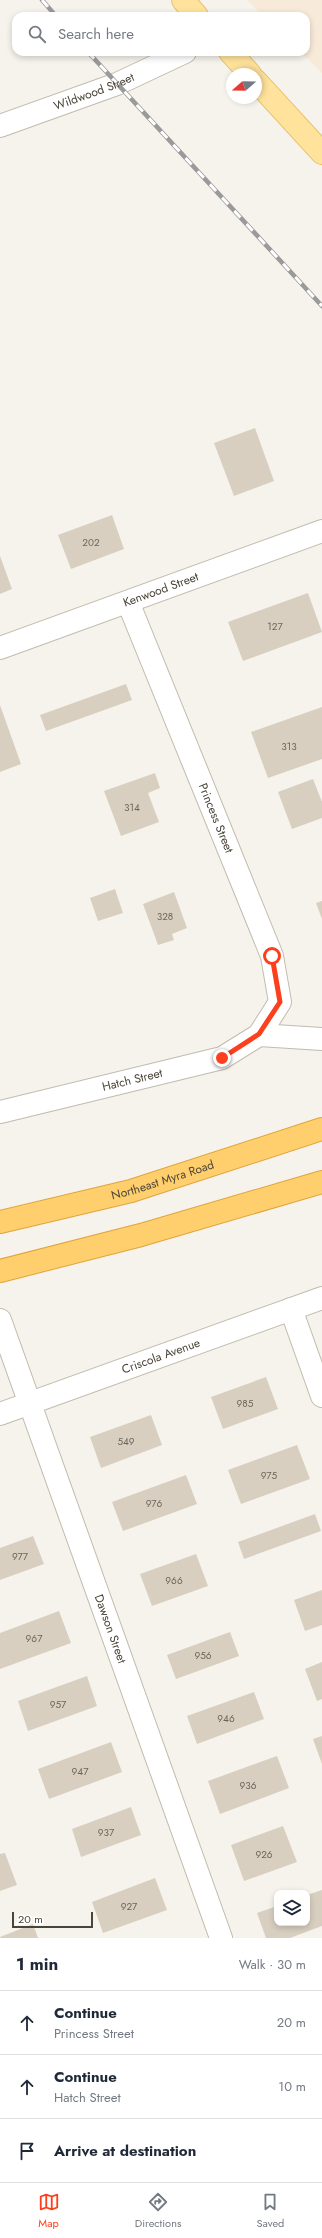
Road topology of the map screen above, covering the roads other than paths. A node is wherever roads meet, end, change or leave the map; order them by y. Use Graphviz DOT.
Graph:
graph roads {
  1 [pos="183,0"];
  2 [pos="194,12"];
  3 [pos="176,56"];
  4 [pos="234,56"];
  5 [pos="245,68"];
  6 [pos="262,87"];
  7 [pos="0,126"];
  8 [pos="322,153"];
  9 [pos="322,531"];
  10 [pos="128,602"];
  11 [pos="0,648"];
  12 [pos="259,1034"];
  13 [pos="322,1039"];
  14 [pos="0,1112"];
  15 [pos="322,1129"];
  16 [pos="322,1182"];
  17 [pos="0,1222"];
  18 [pos="0,1271"];
  19 [pos="322,1298"];
  20 [pos="291,1309"];
  21 [pos="0,1320"];
  22 [pos="322,1396"];
  23 [pos="30,1404"];
  24 [pos="0,1414"];
  25 [pos="222,1938"];
  1 -- 2 [label="main road"];
  3 -- 7 [label="street, Wildwood Street"];
  4 -- 5 [label="main road"];
  6 -- 8 [label="main road"];
  9 -- 10 [label="street, Kenwood Street"];
  10 -- 11 [label="street, Kenwood Street"];
  10 -- 12 [label="street, Princess Street"];
  12 -- 13 [label="street"];
  12 -- 14 [label="street, Hatch Street"];
  15 -- 17 [label="highway, Northeast Myra Road"];
  16 -- 18 [label="highway"];
  19 -- 20 [label="street, Criscola Avenue"];
  20 -- 22 [label="street"];
  20 -- 23 [label="street, Criscola Avenue"];
  21 -- 23 [label="street, Dawson Street"];
  23 -- 24 [label="street, Criscola Avenue"];
  23 -- 25 [label="street, Dawson Street"];
}
